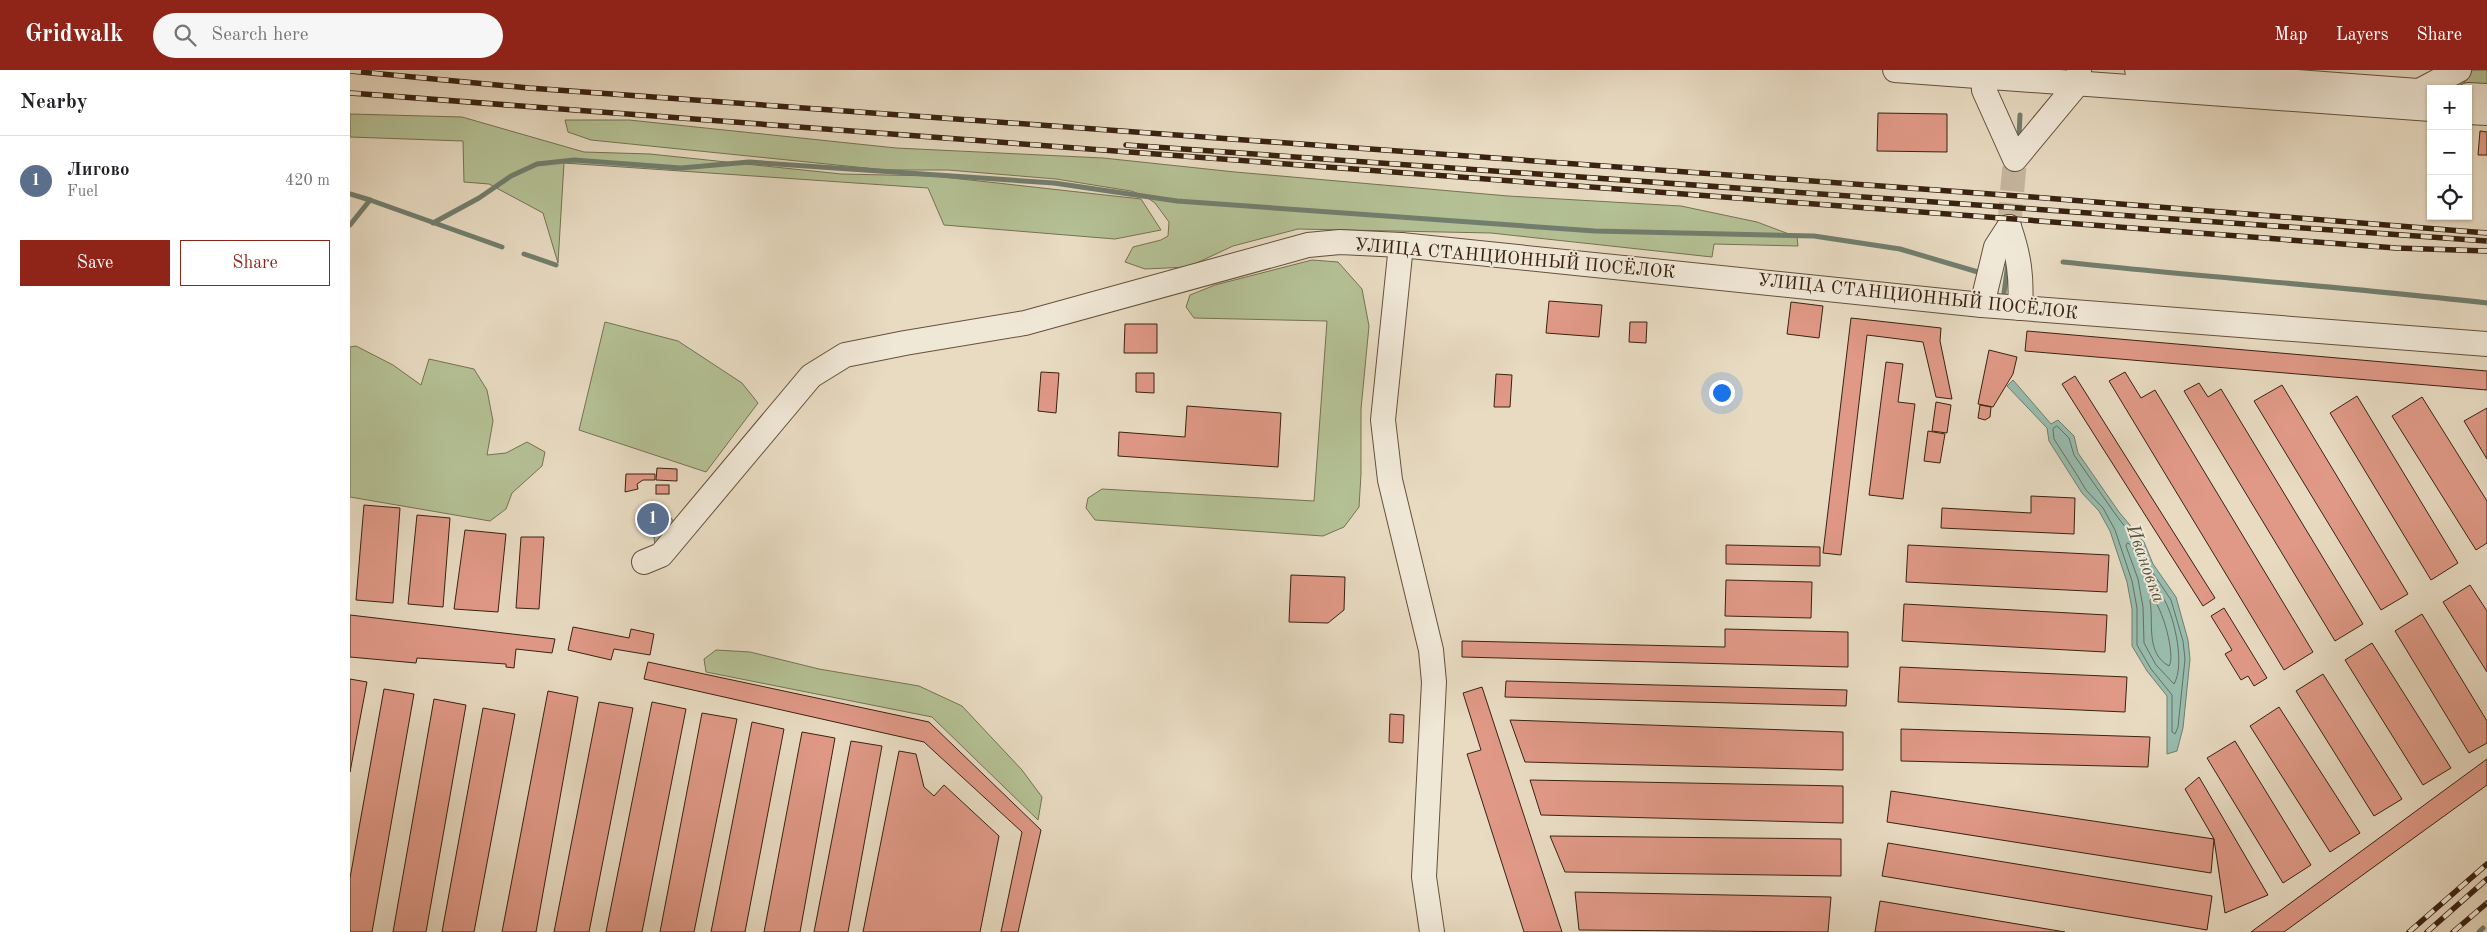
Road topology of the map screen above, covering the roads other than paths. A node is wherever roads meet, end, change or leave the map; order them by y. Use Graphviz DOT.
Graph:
graph roads {
  1 [pos="1895,70"];
  2 [pos="2137,70"];
  3 [pos="2460,70"];
  4 [pos="1982,73"];
  5 [pos="2078,77"];
  6 [pos="2280,82"];
  7 [pos="2442,85"];
  8 [pos="2472,95"];
  9 [pos="2487,96"];
  10 [pos="2427,97"];
  11 [pos="2472,112"];
  12 [pos="2487,114"];
  13 [pos="1400,245"];
  14 [pos="1982,305"];
  15 [pos="2020,308"];
  16 [pos="2487,344"];
  17 [pos="644,562"];
  18 [pos="1432,932"];
  1 -- 4 [label="street"];
  2 -- 6 [label="street"];
  3 -- 7 [label="street"];
  4 -- 5 [label="street"];
  4 -- 5 [label="street"];
  5 -- 6 [label="street"];
  6 -- 10 [label="street"];
  8 -- 9 [label="street"];
  11 -- 12 [label="street"];
  13 -- 14 [label="street, УЛИЦА СТАНЦИОННЫЙ ПОСЁЛОК"];
  13 -- 17 [label="street, УЛИЦА СТАНЦИОННЫЙ ПОСЁЛОК"];
  13 -- 18 [label="street"];
  14 -- 15 [label="street, УЛИЦА СТАНЦИОННЫЙ ПОСЁЛОК"];
  14 -- 15 [label="street"];
  15 -- 16 [label="street, УЛИЦА СТАНЦИОННЫЙ ПОСЁЛОК"];
}
